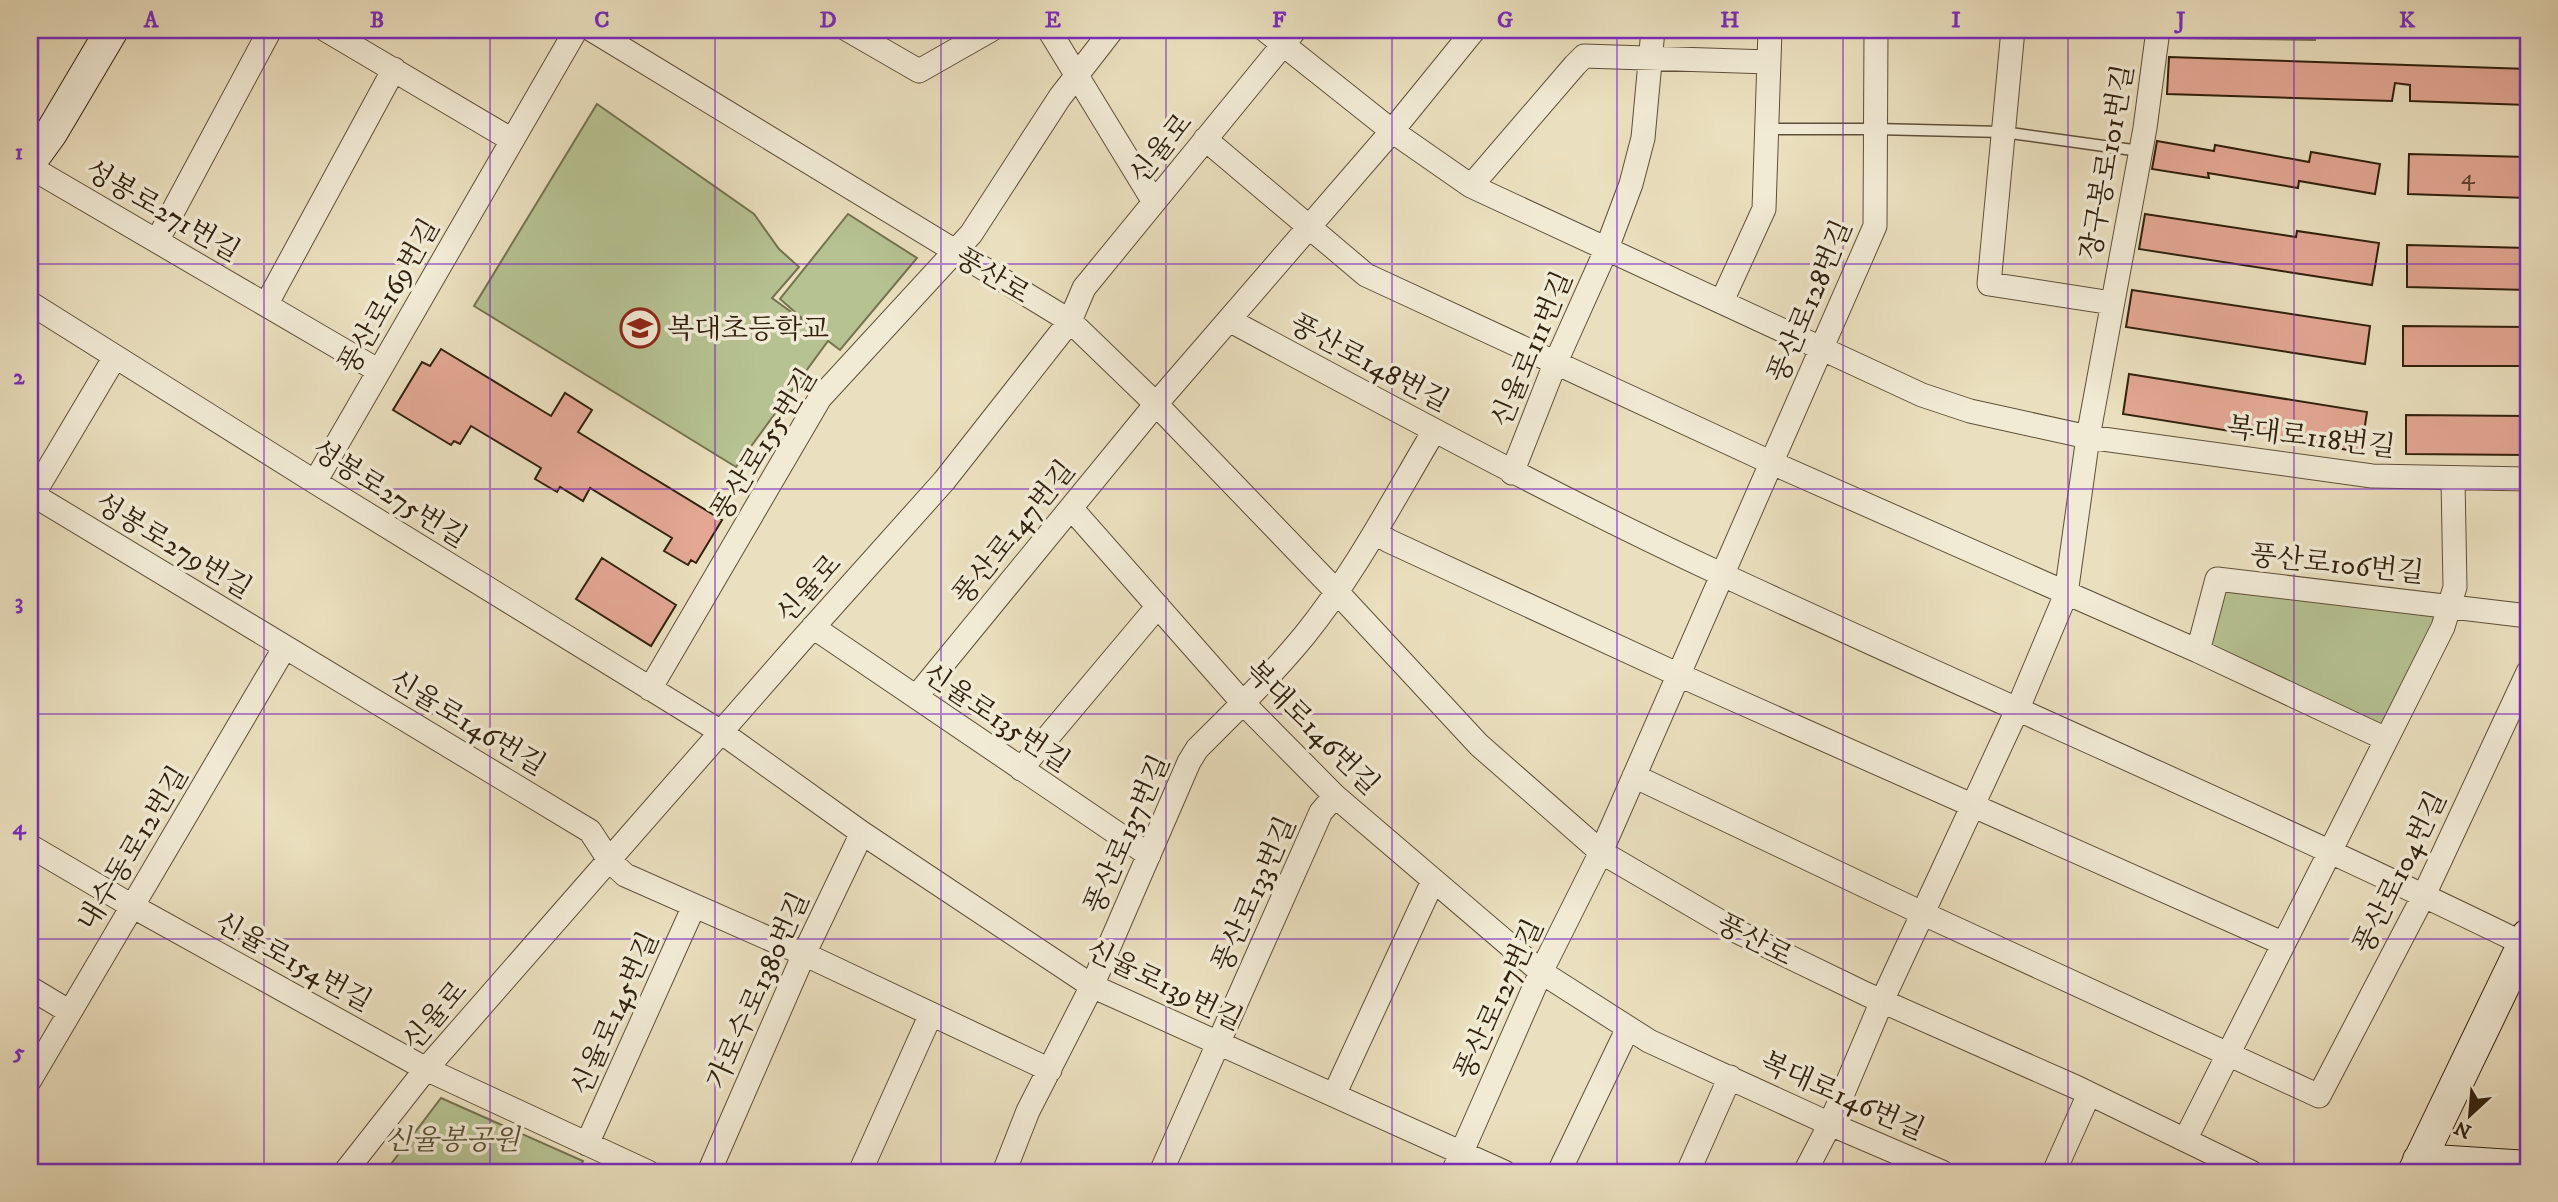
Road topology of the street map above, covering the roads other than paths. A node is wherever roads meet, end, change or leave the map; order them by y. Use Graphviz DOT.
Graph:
graph roads {
  1 [pos="112,30"];
  2 [pos="270,30"];
  3 [pos="326,30"];
  4 [pos="576,30"];
  5 [pos="592,30"];
  6 [pos="848,30"];
  7 [pos="991,30"];
  8 [pos="1049,30"];
  9 [pos="1112,30"];
  10 [pos="1474,30"];
  11 [pos="1653,30"];
  12 [pos="1770,30"];
  13 [pos="1876,30"];
  14 [pos="2013,30"];
  15 [pos="2158,30"];
  16 [pos="1281,35"];
  17 [pos="1651,59"];
  18 [pos="1769,62"];
  19 [pos="394,69"];
  20 [pos="1075,75"];
  21 [pos="1875,128"];
  22 [pos="1767,129"];
  23 [pos="1392,131"];
  24 [pos="2003,132"];
  25 [pos="1205,139"];
  26 [pos="512,140"];
  27 [pos="2140,151"];
  28 [pos="30,164"];
  29 [pos="1471,186"];
  30 [pos="1154,202"];
  31 [pos="1309,229"];
  32 [pos="157,241"];
  33 [pos="1606,248"];
  34 [pos="956,253"];
  35 [pos="1723,301"];
  36 [pos="30,303"];
  37 [pos="2112,303"];
  38 [pos="266,305"];
  39 [pos="1229,320"];
  40 [pos="1070,321"];
  41 [pos="1823,348"];
  42 [pos="115,356"];
  43 [pos="1555,364"];
  44 [pos="379,371"];
  45 [pos="1156,404"];
  46 [pos="1434,431"];
  47 [pos="2088,437"];
  48 [pos="1772,463"];
  49 [pos="1512,473"];
  50 [pos="2453,479"];
  51 [pos="2528,479"];
  52 [pos="315,482"];
  53 [pos="31,496"];
  54 [pos="1071,508"];
  55 [pos="1375,532"];
  56 [pos="1722,575"];
  57 [pos="1337,592"];
  58 [pos="2066,594"];
  59 [pos="1158,606"];
  60 [pos="2451,606"];
  61 [pos="2528,616"];
  62 [pos="813,627"];
  63 [pos="285,647"];
  64 [pos="2197,651"];
  65 [pos="2528,672"];
  66 [pos="1679,675"];
  67 [pos="650,689"];
  68 [pos="916,697"];
  69 [pos="1243,703"];
  70 [pos="2018,708"];
  71 [pos="721,732"];
  72 [pos="2386,739"];
  73 [pos="1021,769"];
  74 [pos="1634,776"];
  75 [pos="1335,796"];
  76 [pos="1973,806"];
  77 [pos="862,834"];
  78 [pos="30,846"];
  79 [pos="2330,851"];
  80 [pos="1601,852"];
  81 [pos="1149,855"];
  82 [pos="609,860"];
  83 [pos="1433,881"];
  84 [pos="2424,895"];
  85 [pos="132,906"];
  86 [pos="694,906"];
  87 [pos="1924,914"];
  88 [pos="2526,939"];
  89 [pos="2282,943"];
  90 [pos="804,954"];
  91 [pos="1541,972"];
  92 [pos="1092,986"];
  93 [pos="30,988"];
  94 [pos="1882,1001"];
  95 [pos="70,1012"];
  96 [pos="931,1014"];
  97 [pos="1628,1028"];
  98 [pos="1219,1044"];
  99 [pos="2227,1054"];
  100 [pos="426,1069"];
  101 [pos="1050,1070"];
  102 [pos="1730,1077"];
  103 [pos="30,1080"];
  104 [pos="2089,1094"];
  105 [pos="1334,1096"];
  106 [pos="1830,1124"];
  107 [pos="2185,1140"];
  108 [pos="587,1144"];
  109 [pos="1457,1163"];
  110 [pos="2416,1166"];
  111 [pos="2524,1169"];
  112 [pos="1935,1171"];
  113 [pos="345,1172"];
  114 [pos="648,1172"];
  115 [pos="709,1172"];
  116 [pos="860,1172"];
  117 [pos="1003,1172"];
  118 [pos="1161,1172"];
  119 [pos="1504,1172"];
  120 [pos="1559,1172"];
  121 [pos="1688,1172"];
  122 [pos="1805,1172"];
  123 [pos="2054,1172"];
  124 [pos="2251,1172"];
  1 -- 28 [label="street"];
  2 -- 32 [label="street"];
  3 -- 19 [label="street"];
  4 -- 26 [label="street, 풍산로169번길"];
  5 -- 34 [label="street, 풍산로"];
  6 -- 7 [label="street"];
  8 -- 20 [label="street"];
  9 -- 20 [label="street, 풍산로155번길"];
  10 -- 23 [label="street"];
  11 -- 17 [label="street, 신율로111번길"];
  12 -- 18 [label="street"];
  13 -- 21 [label="street, 풍산로128번길"];
  14 -- 24 [label="street"];
  15 -- 27 [label="street, 장구봉로101번길"];
  16 -- 23 [label="street, 신율로111번길"];
  16 -- 25 [label="street, 신율로"];
  17 -- 18 [label="street"];
  17 -- 29 [label="street"];
  17 -- 33 [label="street, 신율로111번길"];
  18 -- 22 [label="street"];
  19 -- 26 [label="street"];
  19 -- 38 [label="street"];
  20 -- 30 [label="street"];
  20 -- 34 [label="street, 풍산로155번길"];
  21 -- 22 [label="lane"];
  21 -- 24 [label="lane"];
  21 -- 41 [label="street, 풍산로128번길"];
  22 -- 35 [label="street"];
  23 -- 29 [label="street, 신율로111번길"];
  23 -- 31 [label="street"];
  24 -- 27 [label="lane"];
  24 -- 37 [label="street, 장구봉로101번길"];
  25 -- 30 [label="street, 신율로"];
  25 -- 31 [label="street"];
  26 -- 44 [label="street, 풍산로169번길"];
  27 -- 37 [label="street, 장구봉로101번길"];
  28 -- 32 [label="street, 성봉로271번길"];
  29 -- 33 [label="street, 신율로111번길"];
  30 -- 40 [label="street, 신율로"];
  31 -- 39 [label="street"];
  31 -- 43 [label="street"];
  32 -- 38 [label="street, 성봉로271번길"];
  33 -- 35 [label="street, 신율로111번길"];
  33 -- 43 [label="street, 신율로111번길"];
  34 -- 40 [label="street, 풍산로"];
  34 -- 67 [label="street, 풍산로155번길"];
  35 -- 41 [label="street, 신율로111번길"];
  36 -- 42 [label="street, 성봉로275번길"];
  37 -- 47 [label="street, 장구봉로101번길"];
  38 -- 44 [label="street, 성봉로271번길"];
  39 -- 45 [label="street"];
  39 -- 46 [label="street, 풍산로148번길"];
  40 -- 45 [label="street, 풍산로"];
  40 -- 62 [label="street, 신율로"];
  41 -- 47 [label="street, 신율로111번길"];
  41 -- 48 [label="street, 풍산로128번길"];
  42 -- 52 [label="street, 성봉로275번길"];
  42 -- 53 [label="street, 성봉로279번길"];
  43 -- 48 [label="street"];
  43 -- 49 [label="street, 신율로111번길"];
  44 -- 52 [label="street, 풍산로169번길"];
  45 -- 54 [label="street, 풍산로147번길"];
  45 -- 57 [label="street, 풍산로"];
  46 -- 49 [label="street, 풍산로148번길"];
  46 -- 55 [label="street"];
  47 -- 50 [label="street, 복대로118번길"];
  47 -- 58 [label="street, 장구봉로101번길"];
  48 -- 56 [label="street, 풍산로128번길"];
  48 -- 58 [label="street"];
  49 -- 56 [label="street"];
  50 -- 51 [label="street, 복대로118번길"];
  50 -- 60 [label="street, 풍산로106번길"];
  52 -- 67 [label="street, 성봉로275번길"];
  53 -- 63 [label="street, 성봉로279번길"];
  54 -- 59 [label="street, 복대로146번길"];
  54 -- 68 [label="street, 풍산로147번길"];
  55 -- 57 [label="street"];
  55 -- 66 [label="street"];
  56 -- 66 [label="street, 풍산로128번길"];
  56 -- 70 [label="street"];
  57 -- 69 [label="street, 풍산로137번길"];
  57 -- 80 [label="street, 풍산로"];
  58 -- 64 [label="street"];
  58 -- 70 [label="street, 장구봉로101번길"];
  59 -- 69 [label="street, 복대로146번길"];
  59 -- 73 [label="street"];
  60 -- 61 [label="street"];
  60 -- 64 [label="street, 풍산로106번길"];
  60 -- 72 [label="street, 풍산로106번길"];
  62 -- 68 [label="street, 신율로135번길"];
  62 -- 71 [label="street, 신율로"];
  63 -- 82 [label="street, 신율로146번길"];
  63 -- 85 [label="street, 내수동로12번길"];
  64 -- 72 [label="street"];
  65 -- 84 [label="street, 풍산로104번길"];
  66 -- 74 [label="street, 풍산로128번길"];
  66 -- 76 [label="street"];
  67 -- 71 [label="street, 성봉로275번길"];
  68 -- 73 [label="street, 신율로135번길"];
  69 -- 75 [label="street, 복대로146번길"];
  69 -- 81 [label="street, 풍산로137번길"];
  70 -- 76 [label="street, 장구봉로101번길"];
  70 -- 79 [label="street"];
  71 -- 77 [label="street, 신율로139번길"];
  71 -- 82 [label="street, 신율로"];
  72 -- 79 [label="street, 풍산로106번길"];
  73 -- 81 [label="street, 신율로135번길"];
  74 -- 80 [label="street, 풍산로128번길"];
  74 -- 87 [label="street"];
  75 -- 83 [label="street, 복대로146번길"];
  75 -- 98 [label="street, 풍산로133번길"];
  76 -- 87 [label="street, 장구봉로101번길"];
  76 -- 89 [label="street"];
  77 -- 90 [label="street, 가로수로1380번길"];
  77 -- 92 [label="street, 신율로139번길"];
  78 -- 85 [label="street, 신율로154번길"];
  79 -- 84 [label="street"];
  79 -- 89 [label="street, 풍산로106번길"];
  80 -- 91 [label="street, 풍산로127번길"];
  80 -- 94 [label="street, 풍산로"];
  81 -- 92 [label="street, 풍산로137번길"];
  82 -- 86 [label="street"];
  82 -- 100 [label="street, 신율로"];
  83 -- 91 [label="street, 복대로146번길"];
  83 -- 105 [label="street"];
  84 -- 88 [label="street"];
  84 -- 99 [label="street, 풍산로104번길"];
  85 -- 95 [label="street, 내수동로12번길"];
  85 -- 100 [label="street, 신율로154번길"];
  86 -- 90 [label="street"];
  86 -- 108 [label="street, 신율로145번길"];
  87 -- 94 [label="street, 장구봉로101번길"];
  87 -- 99 [label="street"];
  88 -- 110 [label="street"];
  89 -- 99 [label="street, 풍산로106번길"];
  90 -- 96 [label="street"];
  90 -- 115 [label="street, 가로수로1380번길"];
  91 -- 97 [label="street, 복대로146번길"];
  91 -- 109 [label="street, 풍산로127번길"];
  92 -- 98 [label="street, 신율로139번길"];
  92 -- 101 [label="street, 풍산로137번길"];
  93 -- 95 [label="street"];
  94 -- 104 [label="street, 풍산로"];
  94 -- 106 [label="street, 장구봉로101번길"];
  95 -- 103 [label="street, 내수동로12번길"];
  96 -- 101 [label="street"];
  96 -- 116 [label="street"];
  97 -- 102 [label="street, 복대로146번길"];
  97 -- 120 [label="street"];
  98 -- 105 [label="street, 신율로139번길"];
  98 -- 118 [label="street, 풍산로133번길"];
  99 -- 107 [label="street, 풍산로106번길"];
  100 -- 108 [label="street, 신율로154번길"];
  100 -- 113 [label="street, 신율로"];
  101 -- 117 [label="street, 풍산로137번길"];
  102 -- 106 [label="street, 복대로146번길"];
  102 -- 121 [label="street, 복대로146번길"];
  104 -- 107 [label="street, 풍산로"];
  104 -- 123 [label="street"];
  105 -- 109 [label="street, 신율로139번길"];
  106 -- 112 [label="street, 복대로146번길"];
  106 -- 122 [label="street, 장구봉로101번길"];
  107 -- 124 [label="street, 풍산로"];
  108 -- 114 [label="street, 신율로154번길"];
  109 -- 119 [label="street, 신율로139번길"];
  110 -- 111 [label="street"];
}
